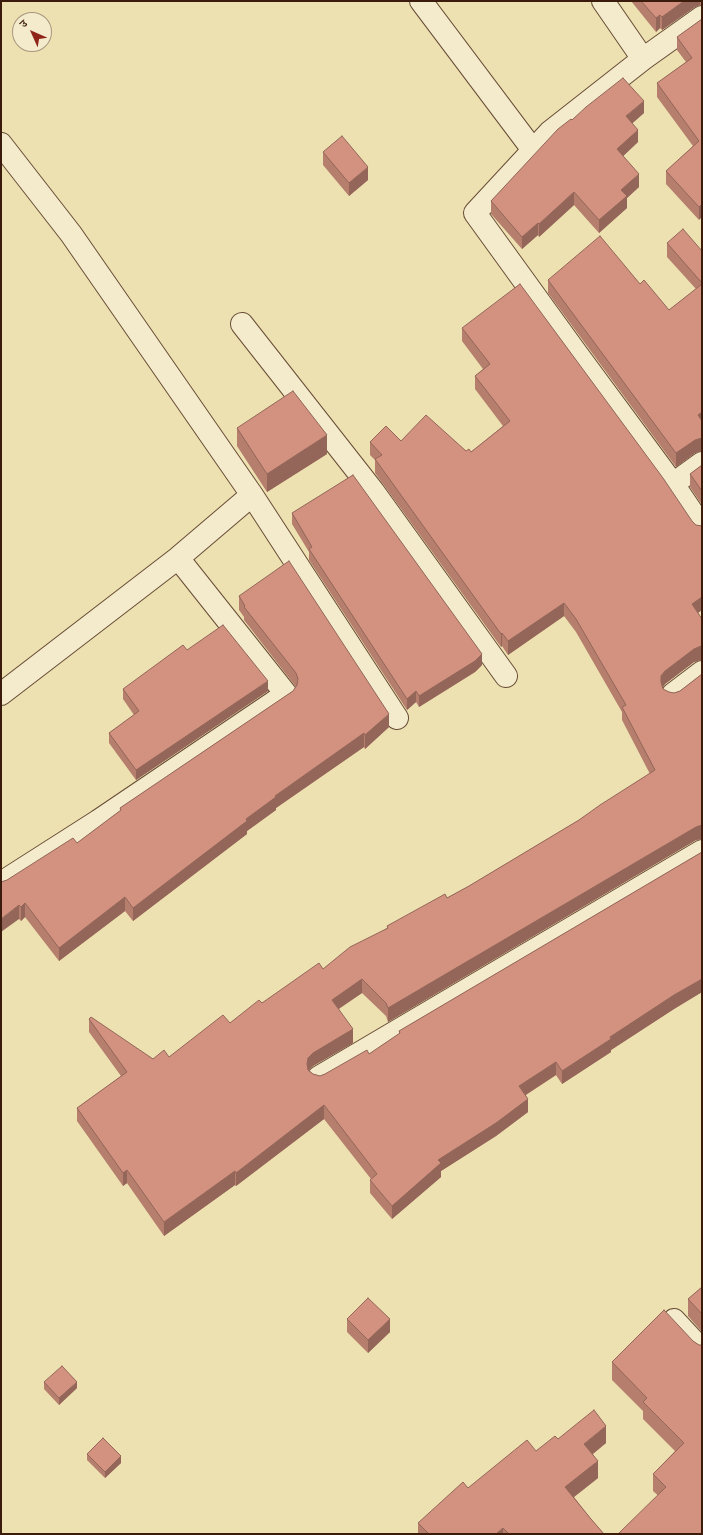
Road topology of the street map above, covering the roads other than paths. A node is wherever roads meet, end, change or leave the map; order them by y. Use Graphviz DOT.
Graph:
graph roads {
  1 [pos="422,1"];
  2 [pos="603,1"];
  3 [pos="702,18"];
  4 [pos="643,59"];
  5 [pos="1,144"];
  6 [pos="533,150"];
  7 [pos="242,324"];
  8 [pos="702,463"];
  9 [pos="672,484"];
  10 [pos="252,495"];
  11 [pos="702,527"];
  12 [pos="178,558"];
  13 [pos="702,672"];
  14 [pos="506,676"];
  15 [pos="1,694"];
  16 [pos="673,694"];
  17 [pos="397,718"];
  18 [pos="702,850"];
  19 [pos="1,883"];
  20 [pos="319,1077"];
  21 [pos="674,1320"];
  22 [pos="702,1350"];
  1 -- 6 [label="street"];
  2 -- 4 [label="street"];
  3 -- 4 [label="street"];
  4 -- 6 [label="street"];
  5 -- 10 [label="street"];
  6 -- 9 [label="street"];
  7 -- 14 [label="street"];
  8 -- 9 [label="street"];
  9 -- 11 [label="street"];
  10 -- 12 [label="street"];
  10 -- 17 [label="street"];
  12 -- 15 [label="street"];
  12 -- 19 [label="street"];
  13 -- 16 [label="street"];
  18 -- 20 [label="street"];
  21 -- 22 [label="street"];
}
